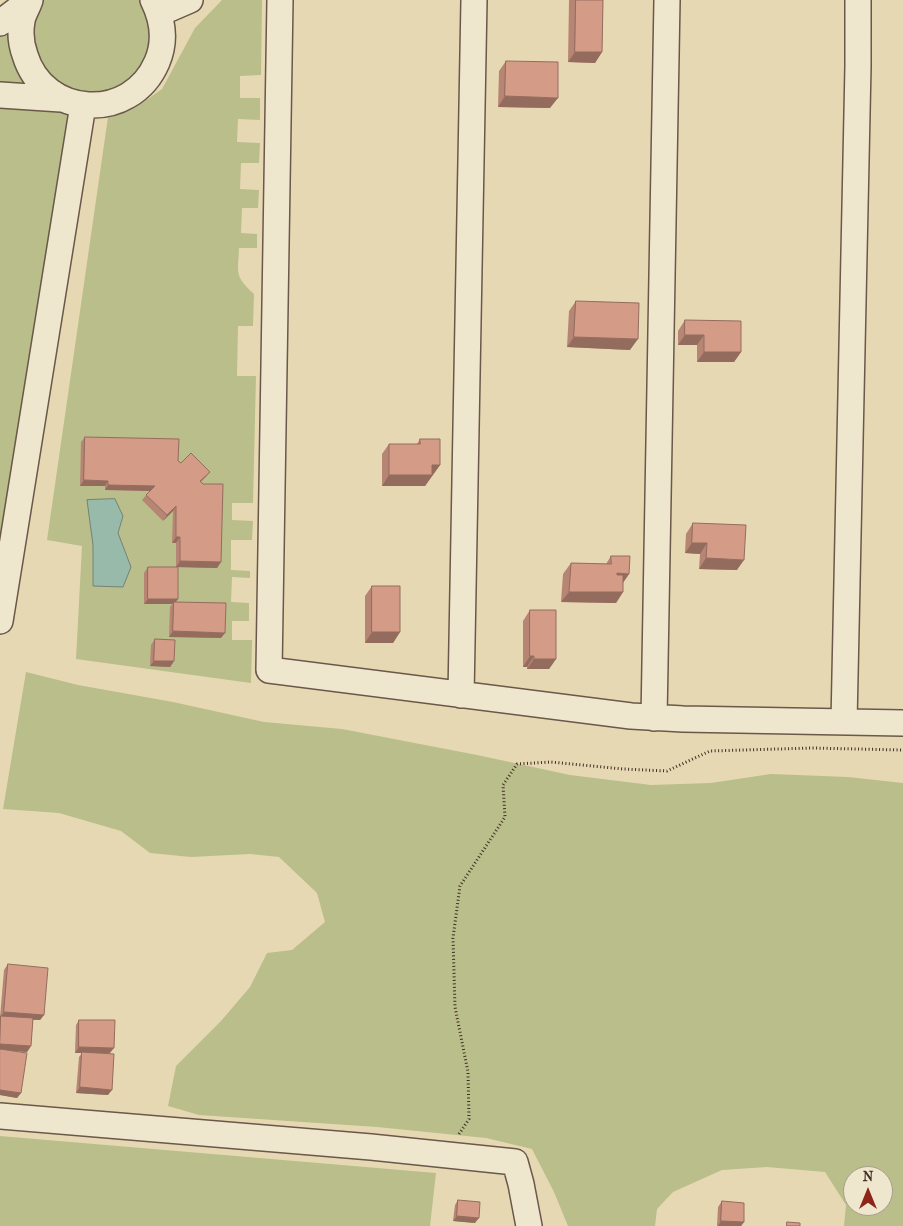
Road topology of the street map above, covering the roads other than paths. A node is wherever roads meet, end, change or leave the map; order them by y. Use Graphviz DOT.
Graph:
graph roads {
  1 [pos="30,0"];
  2 [pos="190,0"];
  3 [pos="280,0"];
  4 [pos="474,0"];
  5 [pos="667,0"];
  6 [pos="858,0"];
  7 [pos="156,7"];
  8 [pos="0,23"];
  9 [pos="0,95"];
  10 [pos="72,102"];
  11 [pos="0,621"];
  12 [pos="461,695"];
  13 [pos="654,718"];
  14 [pos="844,722"];
  15 [pos="903,723"];
  16 [pos="0,1116"];
  17 [pos="529,1226"];
  1 -- 8 [label="street"];
  1 -- 10 [label="street"];
  2 -- 7 [label="street"];
  3 -- 12 [label="street"];
  4 -- 12 [label="street"];
  5 -- 13 [label="street"];
  6 -- 14 [label="street"];
  7 -- 10 [label="street"];
  9 -- 10 [label="street"];
  10 -- 11 [label="street"];
  12 -- 13 [label="street"];
  13 -- 14 [label="street"];
  14 -- 15 [label="street"];
  16 -- 17 [label="street"];
}
